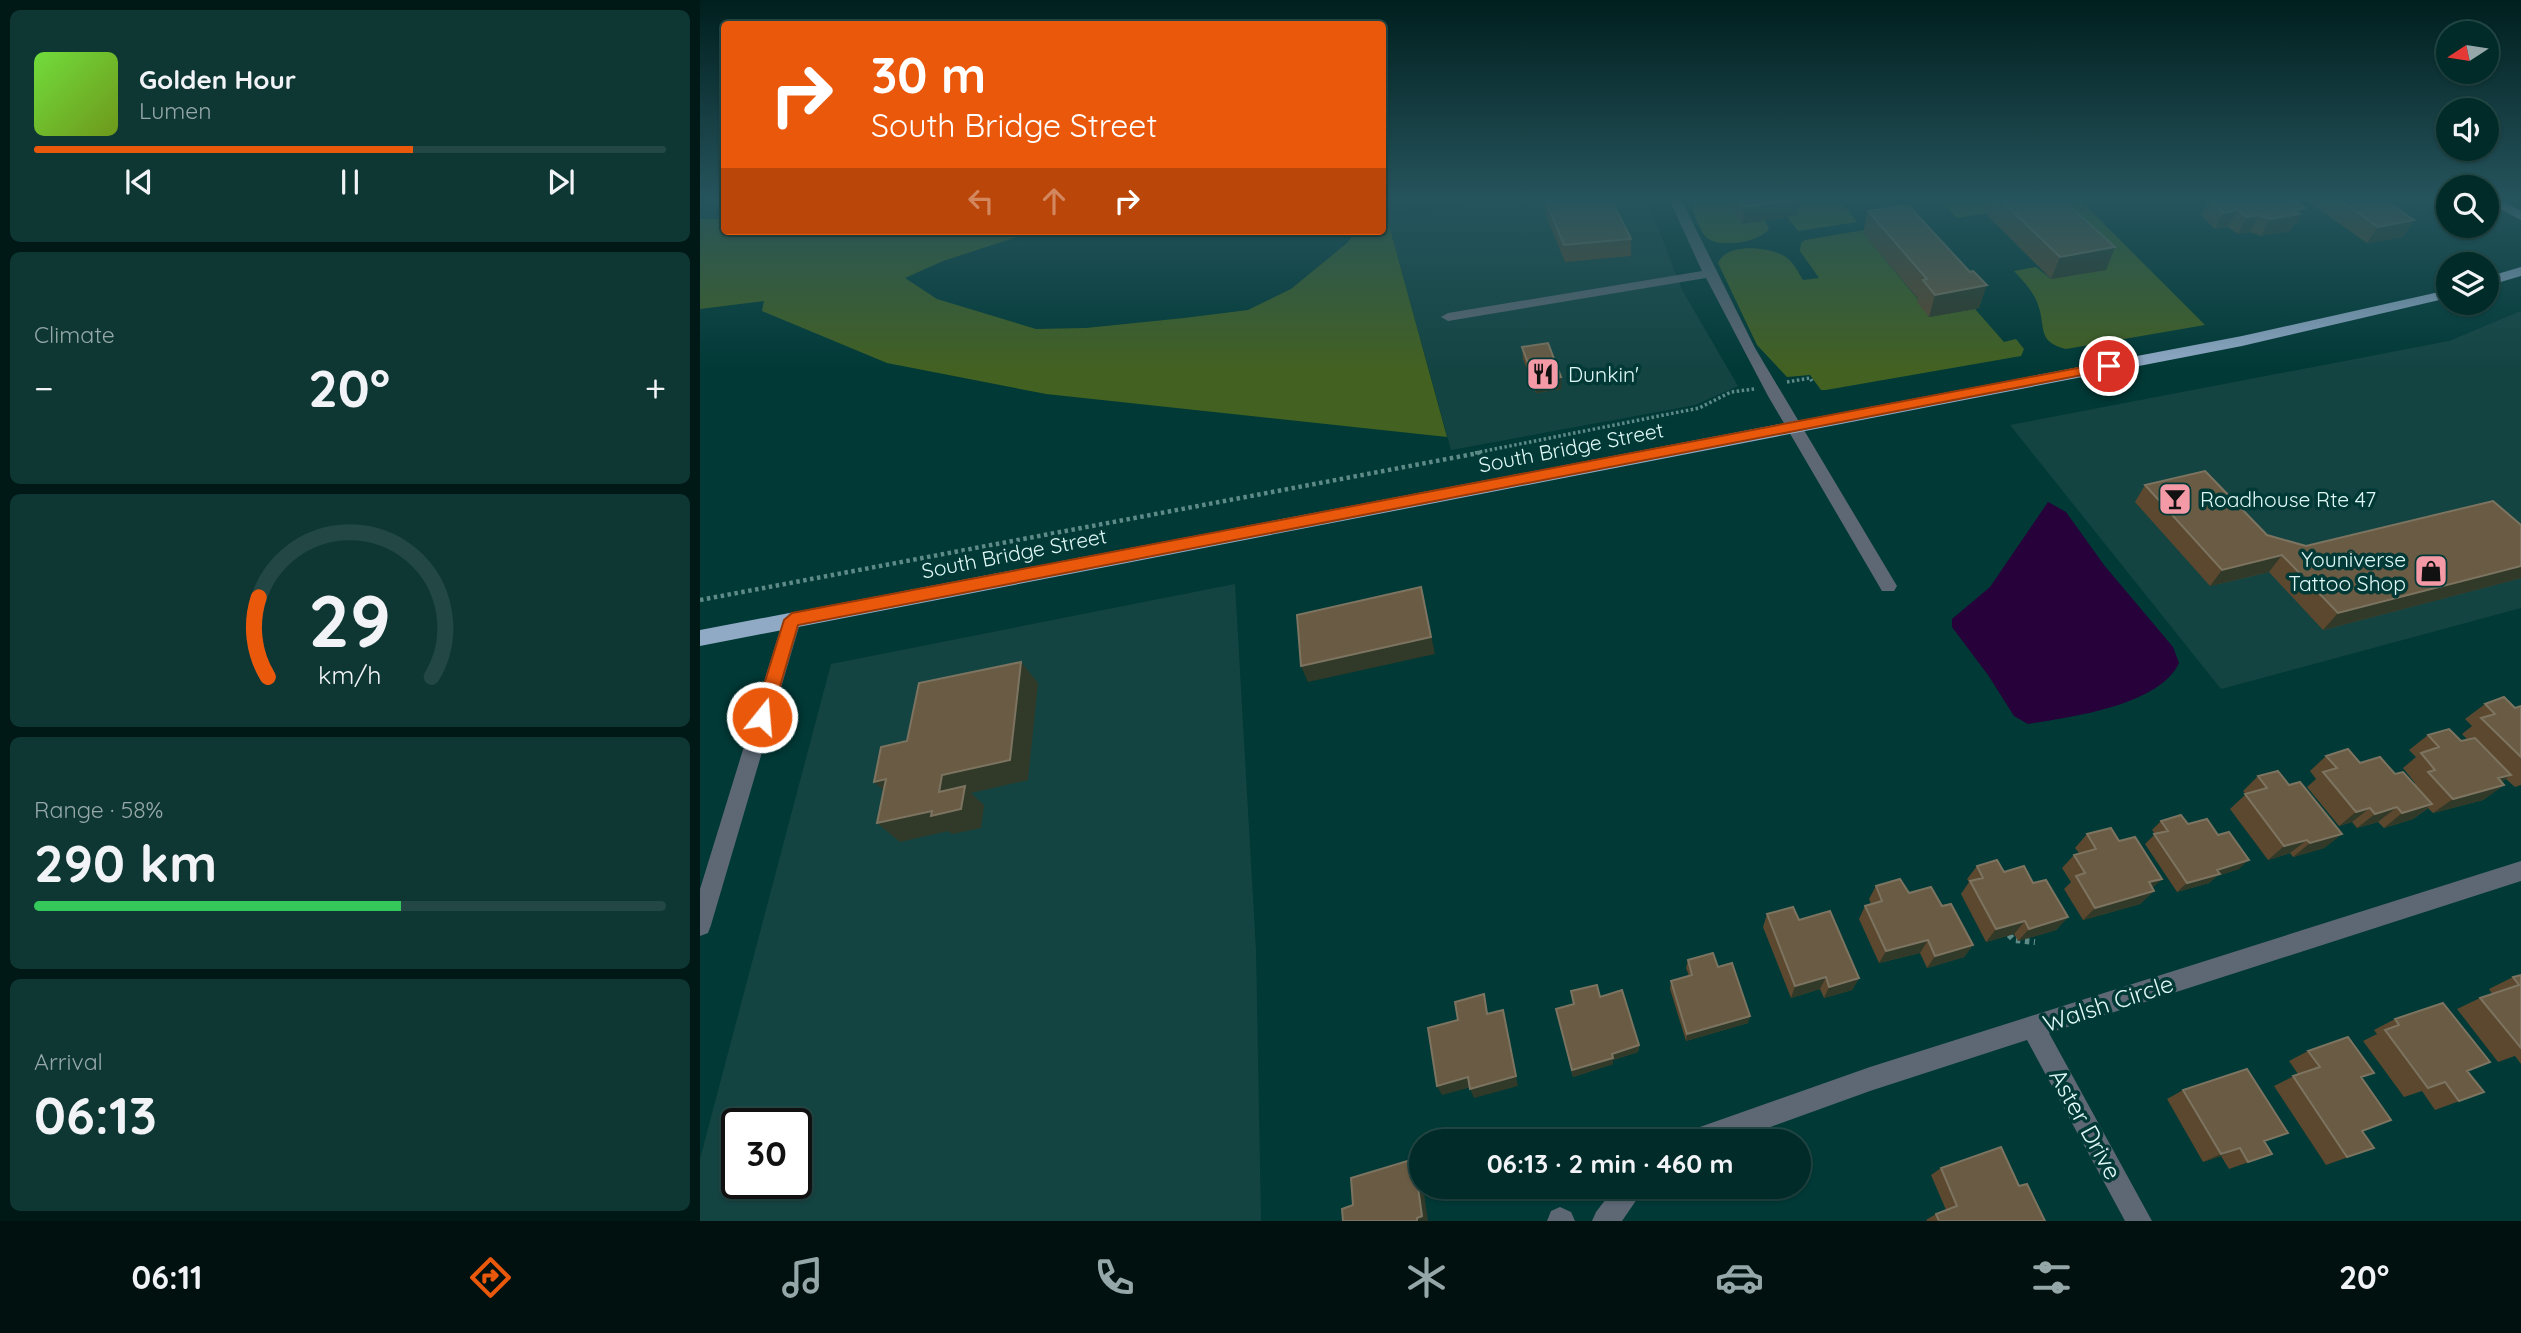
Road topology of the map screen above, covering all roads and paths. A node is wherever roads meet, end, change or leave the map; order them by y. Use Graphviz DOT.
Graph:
graph roads {
  1 [pos="1700,256"];
  2 [pos="2521,271"];
  3 [pos="1708,274"];
  4 [pos="2499,278"];
  5 [pos="2436,297"];
  6 [pos="1448,317"];
  7 [pos="1795,381"];
  8 [pos="1812,381"];
  9 [pos="1747,390"];
  10 [pos="1792,426"];
  11 [pos="1888,586"];
  12 [pos="700,600"];
  13 [pos="792,620"];
  14 [pos="700,638"];
  15 [pos="2521,871"];
  16 [pos="700,925"];
  17 [pos="2009,935"];
  18 [pos="2035,942"];
  19 [pos="2033,1027"];
  20 [pos="1731,1129"];
  21 [pos="1623,1199"];
  22 [pos="1605,1221"];
  23 [pos="2138,1221"];
  1 -- 3 [label="street"];
  2 -- 4 [label="highway"];
  3 -- 6 [label="street"];
  3 -- 10 [label="street"];
  5 -- 10 [label="highway, South Bridge Street"];
  7 -- 8 [label="path"];
  9 -- 12 [label="path"];
  10 -- 11 [label="street"];
  10 -- 13 [label="highway, South Bridge Street"];
  13 -- 14 [label="highway, South Bridge Street"];
  13 -- 16 [label="street"];
  15 -- 19 [label="street, Walsh Circle"];
  17 -- 18 [label="path"];
  19 -- 20 [label="street, Walsh Circle"];
  19 -- 23 [label="street, Aster Drive"];
  21 -- 22 [label="street"];
}
